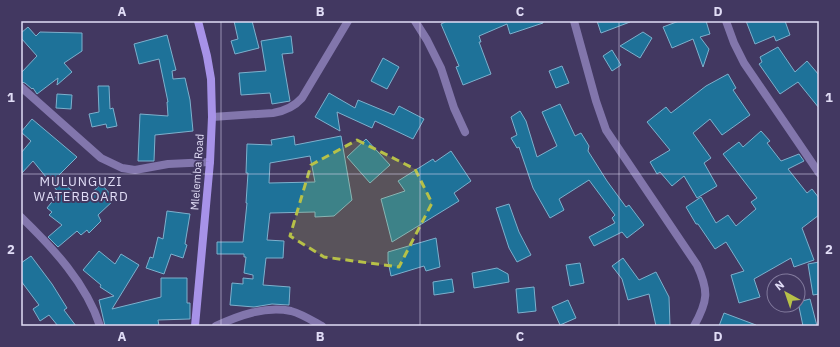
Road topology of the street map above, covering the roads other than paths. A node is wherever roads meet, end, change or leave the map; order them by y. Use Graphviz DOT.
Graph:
graph roads {
  1 [pos="198,21"];
  2 [pos="348,21"];
  3 [pos="415,21"];
  4 [pos="574,21"];
  5 [pos="726,21"];
  6 [pos="21,87"];
  7 [pos="212,117"];
  8 [pos="465,132"];
  9 [pos="210,162"];
  10 [pos="819,173"];
  11 [pos="21,217"];
  12 [pos="100,326"];
  13 [pos="195,326"];
  14 [pos="216,326"];
  15 [pos="322,326"];
  16 [pos="694,326"];
  1 -- 7 [label="street, Mlelemba Road"];
  2 -- 7 [label="street"];
  3 -- 8 [label="street"];
  4 -- 16 [label="street"];
  5 -- 10 [label="street"];
  6 -- 9 [label="street"];
  7 -- 9 [label="street, Mlelemba Road"];
  9 -- 13 [label="street, Mlelemba Road"];
  11 -- 12 [label="street"];
  14 -- 15 [label="street"];
}
